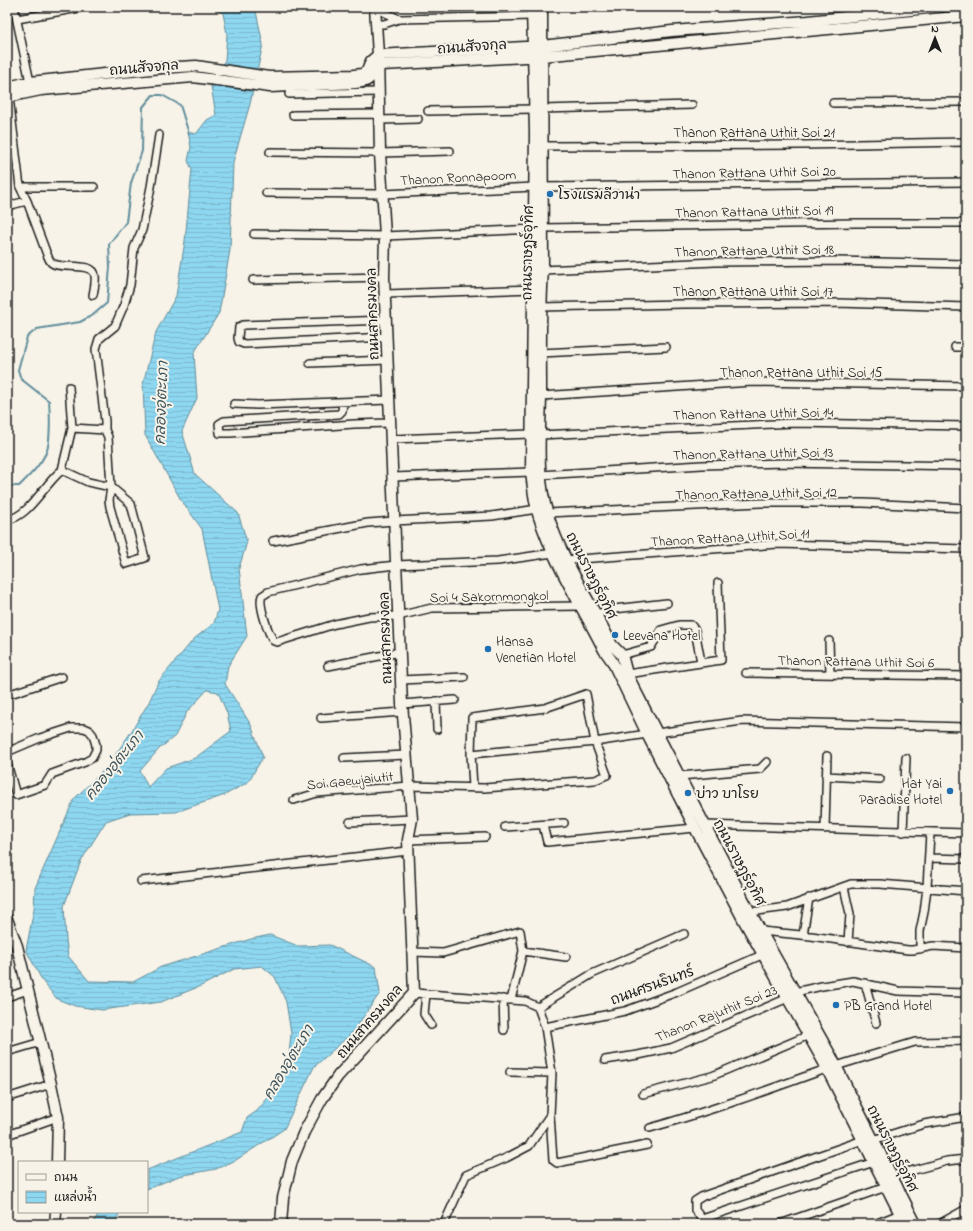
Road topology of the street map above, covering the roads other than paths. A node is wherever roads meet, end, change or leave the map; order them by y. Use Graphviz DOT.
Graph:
graph roads {
  1 [pos="14,7"];
  2 [pos="375,7"];
  3 [pos="542,7"];
  4 [pos="939,7"];
  5 [pos="79,8"];
  6 [pos="926,9"];
  7 [pos="532,12"];
  8 [pos="966,16"];
  9 [pos="946,18"];
  10 [pos="17,19"];
  11 [pos="399,19"];
  12 [pos="376,24"];
  13 [pos="537,51"];
  14 [pos="378,55"];
  15 [pos="377,68"];
  16 [pos="30,82"];
  17 [pos="270,82"];
  18 [pos="378,92"];
  19 [pos="8,93"];
  20 [pos="289,94"];
  21 [pos="966,102"];
  22 [pos="833,103"];
  23 [pos="692,105"];
  24 [pos="538,109"];
  25 [pos="428,111"];
  26 [pos="293,115"];
  27 [pos="380,117"];
  28 [pos="418,118"];
  29 [pos="160,135"];
  30 [pos="966,142"];
  31 [pos="542,146"];
  32 [pos="450,151"];
  33 [pos="270,152"];
  34 [pos="380,152"];
  35 [pos="966,182"];
  36 [pos="94,187"];
  37 [pos="538,187"];
  38 [pos="20,188"];
  39 [pos="266,193"];
  40 [pos="383,194"];
  41 [pos="27,201"];
  42 [pos="7,206"];
  43 [pos="966,223"];
  44 [pos="538,229"];
  45 [pos="254,234"];
  46 [pos="385,236"];
  47 [pos="966,264"];
  48 [pos="543,270"];
  49 [pos="384,277"];
  50 [pos="253,280"];
  51 [pos="534,289"];
  52 [pos="385,294"];
  53 [pos="93,295"];
  54 [pos="540,307"];
  55 [pos="966,307"];
  56 [pos="386,320"];
  57 [pos="537,335"];
  58 [pos="387,337"];
  59 [pos="666,347"];
  60 [pos="955,347"];
  61 [pos="966,347"];
  62 [pos="540,353"];
  63 [pos="388,360"];
  64 [pos="310,363"];
  65 [pos="966,386"];
  66 [pos="69,387"];
  67 [pos="541,396"];
  68 [pos="389,400"];
  69 [pos="343,402"];
  70 [pos="234,404"];
  71 [pos="390,423"];
  72 [pos="966,426"];
  73 [pos="72,428"];
  74 [pos="106,430"];
  75 [pos="535,434"];
  76 [pos="391,439"];
  77 [pos="966,466"];
  78 [pos="62,470"];
  79 [pos="536,473"];
  80 [pos="393,477"];
  81 [pos="111,487"];
  82 [pos="966,508"];
  83 [pos="537,509"];
  84 [pos="547,513"];
  85 [pos="7,520"];
  86 [pos="394,521"];
  87 [pos="273,541"];
  88 [pos="966,549"];
  89 [pos="553,553"];
  90 [pos="567,560"];
  91 [pos="396,565"];
  92 [pos="718,583"];
  93 [pos="667,603"];
  94 [pos="580,606"];
  95 [pos="596,614"];
  96 [pos="398,616"];
  97 [pos="829,641"];
  98 [pos="608,648"];
  99 [pos="400,652"];
  100 [pos="622,655"];
  101 [pos="701,662"];
  102 [pos="328,666"];
  103 [pos="746,672"];
  104 [pos="830,673"];
  105 [pos="627,674"];
  106 [pos="464,676"];
  107 [pos="966,676"];
  108 [pos="62,677"];
  109 [pos="401,680"];
  110 [pos="7,695"];
  111 [pos="455,700"];
  112 [pos="436,701"];
  113 [pos="402,708"];
  114 [pos="321,718"];
  115 [pos="966,727"];
  116 [pos="437,729"];
  117 [pos="652,733"];
  118 [pos="595,742"];
  119 [pos="7,752"];
  120 [pos="471,754"];
  121 [pos="406,755"];
  122 [pos="827,756"];
  123 [pos="344,758"];
  124 [pos="906,758"];
  125 [pos="767,762"];
  126 [pos="7,763"];
  127 [pos="680,776"];
  128 [pos="826,776"];
  129 [pos="880,779"];
  130 [pos="410,786"];
  131 [pos="473,787"];
  132 [pos="294,800"];
  133 [pos="412,819"];
  134 [pos="350,822"];
  135 [pos="564,823"];
  136 [pos="543,825"];
  137 [pos="700,826"];
  138 [pos="505,827"];
  139 [pos="825,829"];
  140 [pos="903,832"];
  141 [pos="930,832"];
  142 [pos="966,833"];
  143 [pos="485,837"];
  144 [pos="408,840"];
  145 [pos="408,851"];
  146 [pos="929,858"];
  147 [pos="966,860"];
  148 [pos="141,881"];
  149 [pos="844,887"];
  150 [pos="927,888"];
  151 [pos="966,891"];
  152 [pos="809,898"];
  153 [pos="750,912"];
  154 [pos="7,919"];
  155 [pos="761,931"];
  156 [pos="684,934"];
  157 [pos="803,935"];
  158 [pos="10,938"];
  159 [pos="848,942"];
  160 [pos="966,948"];
  161 [pos="920,949"];
  162 [pos="523,951"];
  163 [pos="412,952"];
  164 [pos="764,954"];
  165 [pos="566,957"];
  166 [pos="865,983"];
  167 [pos="28,990"];
  168 [pos="414,993"];
  169 [pos="966,993"];
  170 [pos="426,994"];
  171 [pos="792,995"];
  172 [pos="7,997"];
  173 [pos="503,999"];
  174 [pos="511,1000"];
  175 [pos="538,1007"];
  176 [pos="876,1023"];
  177 [pos="431,1025"];
  178 [pos="545,1027"];
  179 [pos="504,1030"];
  180 [pos="809,1035"];
  181 [pos="966,1041"];
  182 [pos="41,1042"];
  183 [pos="7,1052"];
  184 [pos="606,1060"];
  185 [pos="831,1067"];
  186 [pos="510,1072"];
  187 [pos="552,1073"];
  188 [pos="51,1084"];
  189 [pos="643,1094"];
  190 [pos="7,1098"];
  191 [pos="550,1115"];
  192 [pos="966,1117"];
  193 [pos="58,1118"];
  194 [pos="650,1128"];
  195 [pos="7,1135"];
  196 [pos="868,1140"];
  197 [pos="648,1145"];
  198 [pos="966,1159"];
  199 [pos="57,1161"];
  200 [pos="874,1162"];
  201 [pos="892,1176"];
  202 [pos="886,1187"];
  203 [pos="966,1208"];
  204 [pos="56,1213"];
  205 [pos="900,1214"];
  206 [pos="55,1224"];
  207 [pos="281,1224"];
  208 [pos="444,1224"];
  209 [pos="780,1224"];
  210 [pos="875,1224"];
  211 [pos="905,1224"];
  212 [pos="916,1224"];
  213 [pos="939,1224"];
  1 -- 10 [label="street"];
  2 -- 11 [label="street"];
  2 -- 12 [label="street, ถนนสาครมงคล"];
  3 -- 13 [label="street, ถนนราษฏร์อุทิศ"];
  4 -- 6 [label="street, ถนนสัจจกุล"];
  5 -- 10 [label="street"];
  6 -- 9 [label="street, ถนนสัจจกุล"];
  6 -- 13 [label="street, ถนนสัจจกุล"];
  7 -- 11 [label="street"];
  7 -- 13 [label="street, ถนนราษฏร์อุทิศ"];
  8 -- 9 [label="street, ถนนสัจจกุล"];
  9 -- 13 [label="street, ถนนสัจจกุล"];
  10 -- 16 [label="street"];
  11 -- 12 [label="street"];
  12 -- 14 [label="street, ถนนสาครมงคล"];
  13 -- 14 [label="street, ถนนสัจจกุล"];
  13 -- 15 [label="street, ถนนสัจจกุล"];
  13 -- 24 [label="street, ถนนราษฏร์อุทิศ"];
  14 -- 15 [label="street, ถนนสาครมงคล"];
  14 -- 17 [label="street, ถนนสัจจกุล"];
  15 -- 17 [label="street, ถนนสัจจกุล"];
  15 -- 18 [label="street, ถนนสาครมงคล"];
  16 -- 17 [label="street, ถนนสัจจกุล"];
  16 -- 19 [label="street, ถนนสัจจกุล"];
  17 -- 19 [label="street, ถนนสัจจกุล"];
  18 -- 20 [label="street"];
  18 -- 27 [label="street, ถนนสาครมงคล"];
  19 -- 38 [label="street"];
  21 -- 22 [label="street"];
  23 -- 24 [label="street"];
  24 -- 25 [label="street"];
  24 -- 31 [label="street, ถนนราษฏร์อุทิศ"];
  24 -- 37 [label="street, ถนนราษฏร์อุทิศ"];
  26 -- 27 [label="street"];
  27 -- 28 [label="street"];
  27 -- 34 [label="street, ถนนสาครมงคล"];
  29 -- 74 [label="street"];
  30 -- 31 [label="street, Thanon Rattana Uthit Soi 21"];
  31 -- 37 [label="street, ถนนราษฏร์อุทิศ"];
  32 -- 34 [label="street"];
  33 -- 34 [label="street"];
  34 -- 40 [label="street, ถนนสาครมงคล"];
  35 -- 37 [label="street, Thanon Rattana Uthit Soi 20"];
  36 -- 38 [label="street"];
  37 -- 40 [label="street, Thanon Ronnapoom"];
  37 -- 44 [label="street, ถนนราษฏร์อุทิศ"];
  38 -- 41 [label="street"];
  39 -- 40 [label="street, Thanon Ronnapoom"];
  40 -- 46 [label="street, ถนนสาครมงคล"];
  41 -- 42 [label="street"];
  41 -- 53 [label="street"];
  43 -- 44 [label="street, Thanon Rattana Uthit Soi 19"];
  44 -- 46 [label="street, Thanon Rattana Uthit Soi 19"];
  44 -- 48 [label="street, ถนนราษฏร์อุทิศ"];
  44 -- 51 [label="street, ถนนราษฏร์อุทิศ"];
  45 -- 46 [label="street, Thanon Rattana Uthit Soi 19"];
  46 -- 49 [label="street, ถนนสาครมงคล"];
  47 -- 48 [label="street, Thanon Rattana Uthit Soi 18"];
  48 -- 54 [label="street, ถนนราษฏร์อุทิศ"];
  49 -- 50 [label="street"];
  49 -- 52 [label="street, ถนนสาครมงคล"];
  51 -- 52 [label="street"];
  51 -- 57 [label="street, ถนนราษฏร์อุทิศ"];
  52 -- 56 [label="street, ถนนสาครมงคล"];
  54 -- 55 [label="street, Thanon Rattana Uthit Soi 17"];
  54 -- 57 [label="street, ถนนราษฏร์อุทิศ"];
  56 -- 58 [label="street, ถนนสาครมงคล"];
  56 -- 58 [label="street"];
  57 -- 62 [label="street, ถนนราษฏร์อุทิศ"];
  57 -- 75 [label="street, ถนนราษฏร์อุทิศ"];
  58 -- 63 [label="street, ถนนสาครมงคล"];
  59 -- 62 [label="street"];
  60 -- 61 [label="street"];
  62 -- 67 [label="street, ถนนราษฏร์อุทิศ"];
  63 -- 64 [label="street"];
  63 -- 68 [label="street, ถนนสาครมงคล"];
  65 -- 67 [label="street, Thanon Rattana Uthit Soi 15"];
  66 -- 73 [label="street"];
  67 -- 75 [label="street, ถนนราษฏร์อุทิศ"];
  68 -- 69 [label="street"];
  68 -- 71 [label="street, ถนนสาครมงคล"];
  69 -- 70 [label="street"];
  69 -- 71 [label="street"];
  71 -- 76 [label="street, ถนนสาครมงคล"];
  72 -- 75 [label="street, Thanon Rattana Uthit Soi 14"];
  73 -- 74 [label="street"];
  73 -- 78 [label="street"];
  74 -- 81 [label="street"];
  75 -- 76 [label="street, Thanon Rattana Uthit Soi 14"];
  75 -- 79 [label="street, ถนนราษฏร์อุทิศ"];
  76 -- 80 [label="street, ถนนสาครมงคล"];
  77 -- 79 [label="street, Thanon Rattana Uthit Soi 13"];
  78 -- 81 [label="street"];
  78 -- 85 [label="street"];
  79 -- 80 [label="street, Thanon Rattana Uthit Soi 13"];
  79 -- 83 [label="street, ถนนราษฏร์อุทิศ"];
  79 -- 84 [label="street, ถนนราษฏร์อุทิศ"];
  80 -- 86 [label="street, ถนนสาครมงคล"];
  81 -- 81 [label="street"];
  82 -- 84 [label="street, Thanon Rattana Uthit Soi 12"];
  83 -- 86 [label="street"];
  83 -- 89 [label="street, ถนนราษฏร์อุทิศ"];
  84 -- 90 [label="street, ถนนราษฏร์อุทิศ"];
  86 -- 87 [label="street"];
  86 -- 91 [label="street, ถนนสาครมงคล"];
  88 -- 90 [label="street, Thanon Rattana Uthit Soi 11"];
  89 -- 91 [label="street"];
  89 -- 94 [label="street, ถนนราษฏร์อุทิศ"];
  90 -- 95 [label="street, ถนนราษฏร์อุทิศ"];
  91 -- 96 [label="street, ถนนสาครมงคล"];
  91 -- 96 [label="street, Soi 4 Sakornmongkol"];
  92 -- 101 [label="street"];
  93 -- 95 [label="street"];
  94 -- 96 [label="street, Soi 4 Sakornmongkol"];
  94 -- 98 [label="street, ถนนราษฏร์อุทิศ"];
  95 -- 98 [label="street, ถนนราษฏร์อุทิศ"];
  96 -- 99 [label="street, ถนนสาครมงคล"];
  97 -- 104 [label="street"];
  98 -- 100 [label="street, ถนนราษฏร์อุทิศ"];
  98 -- 117 [label="street, ถนนราษฏร์อุทิศ"];
  99 -- 102 [label="street"];
  99 -- 109 [label="street, ถนนสาครมงคล"];
  100 -- 101 [label="street"];
  100 -- 105 [label="street, ถนนราษฏร์อุทิศ"];
  101 -- 105 [label="street"];
  103 -- 104 [label="street, Thanon Rattana Uthit Soi 6"];
  104 -- 107 [label="street, Thanon Rattana Uthit Soi 6"];
  105 -- 117 [label="street, ถนนราษฏร์อุทิศ"];
  106 -- 109 [label="street"];
  108 -- 110 [label="street"];
  109 -- 113 [label="street, ถนนสาครมงคล"];
  111 -- 112 [label="street"];
  112 -- 113 [label="street"];
  112 -- 116 [label="street"];
  113 -- 114 [label="street"];
  113 -- 121 [label="street, ถนนสาครมงคล"];
  115 -- 117 [label="street"];
  117 -- 118 [label="street"];
  117 -- 127 [label="street, ถนนราษฏร์อุทิศ"];
  117 -- 137 [label="street, ถนนราษฏร์อุทิศ"];
  118 -- 120 [label="street"];
  118 -- 120 [label="street"];
  118 -- 131 [label="street, Soi Gaewjaiutit"];
  119 -- 126 [label="street"];
  120 -- 131 [label="street"];
  121 -- 123 [label="street"];
  121 -- 130 [label="street, ถนนสาครมงคล"];
  122 -- 128 [label="street"];
  124 -- 140 [label="street"];
  125 -- 127 [label="street"];
  127 -- 137 [label="street, ถนนราษฏร์อุทิศ"];
  128 -- 129 [label="street"];
  128 -- 139 [label="street"];
  130 -- 131 [label="street, Soi Gaewjaiutit"];
  130 -- 132 [label="street, Soi Gaewjaiutit"];
  130 -- 133 [label="street, ถนนสาครมงคล"];
  133 -- 134 [label="street"];
  133 -- 144 [label="street, ถนนสาครมงคล"];
  135 -- 136 [label="street"];
  136 -- 137 [label="street"];
  136 -- 138 [label="street"];
  137 -- 139 [label="street"];
  137 -- 153 [label="street, ถนนราษฏร์อุทิศ"];
  137 -- 164 [label="street, ถนนราษฏร์อุทิศ"];
  139 -- 140 [label="street"];
  140 -- 141 [label="street"];
  141 -- 142 [label="street"];
  141 -- 146 [label="street"];
  143 -- 144 [label="street"];
  144 -- 145 [label="street, ถนนสาครมงคล"];
  145 -- 148 [label="street"];
  145 -- 163 [label="street, ถนนสาครมงคล"];
  146 -- 147 [label="street"];
  146 -- 150 [label="street"];
  149 -- 150 [label="street"];
  149 -- 152 [label="street"];
  149 -- 159 [label="street"];
  150 -- 151 [label="street"];
  150 -- 161 [label="street"];
  152 -- 153 [label="street"];
  152 -- 157 [label="street"];
  153 -- 155 [label="street, ถนนราษฏร์อุทิศ"];
  154 -- 158 [label="street"];
  155 -- 157 [label="street"];
  155 -- 171 [label="street, ถนนราษฏร์อุทิศ"];
  156 -- 175 [label="street"];
  157 -- 159 [label="street"];
  158 -- 167 [label="street"];
  159 -- 161 [label="street"];
  160 -- 161 [label="street"];
  162 -- 163 [label="street"];
  162 -- 165 [label="street"];
  162 -- 174 [label="street"];
  163 -- 168 [label="street, ถนนสาครมงคล"];
  164 -- 171 [label="street, ถนนราษฏร์อุทิศ"];
  164 -- 178 [label="street, ถนนศรนรินทร์"];
  166 -- 169 [label="street, Thanon Rajuthit Soi 23"];
  166 -- 171 [label="street, Thanon Rajuthit Soi 23"];
  166 -- 176 [label="street"];
  167 -- 172 [label="street"];
  167 -- 182 [label="street"];
  168 -- 170 [label="street"];
  168 -- 207 [label="street, ถนนสาครมงคล"];
  170 -- 173 [label="street"];
  170 -- 177 [label="street"];
  171 -- 180 [label="street, ถนนราษฏร์อุทิศ"];
  171 -- 184 [label="street, Thanon Rajuthit Soi 23"];
  171 -- 185 [label="street, ถนนราษฏร์อุทิศ"];
  173 -- 174 [label="street"];
  173 -- 179 [label="street"];
  174 -- 175 [label="street"];
  175 -- 178 [label="street"];
  178 -- 187 [label="street"];
  180 -- 185 [label="street, ถนนราษฏร์อุทิศ"];
  180 -- 189 [label="street"];
  181 -- 185 [label="street"];
  182 -- 183 [label="street"];
  182 -- 188 [label="street"];
  185 -- 194 [label="street"];
  185 -- 196 [label="street, ถนนราษฏร์อุทิศ"];
  186 -- 187 [label="street"];
  187 -- 191 [label="street"];
  188 -- 190 [label="street"];
  188 -- 193 [label="street"];
  191 -- 197 [label="street"];
  191 -- 208 [label="street"];
  192 -- 196 [label="street"];
  193 -- 195 [label="street"];
  193 -- 199 [label="street"];
  196 -- 200 [label="street, ถนนราษฏร์อุทิศ"];
  196 -- 200 [label="street"];
  196 -- 201 [label="street, ถนนราษฏร์อุทิศ"];
  198 -- 201 [label="street"];
  200 -- 202 [label="street, ถนนราษฏร์อุทิศ"];
  201 -- 212 [label="street, ถนนราษฏร์อุทิศ"];
  202 -- 205 [label="street, ถนนราษฏร์อุทิศ"];
  202 -- 209 [label="street"];
  203 -- 213 [label="street"];
  204 -- 206 [label="street"];
  205 -- 210 [label="street"];
  205 -- 211 [label="street, ถนนราษฏร์อุทิศ"];
}
